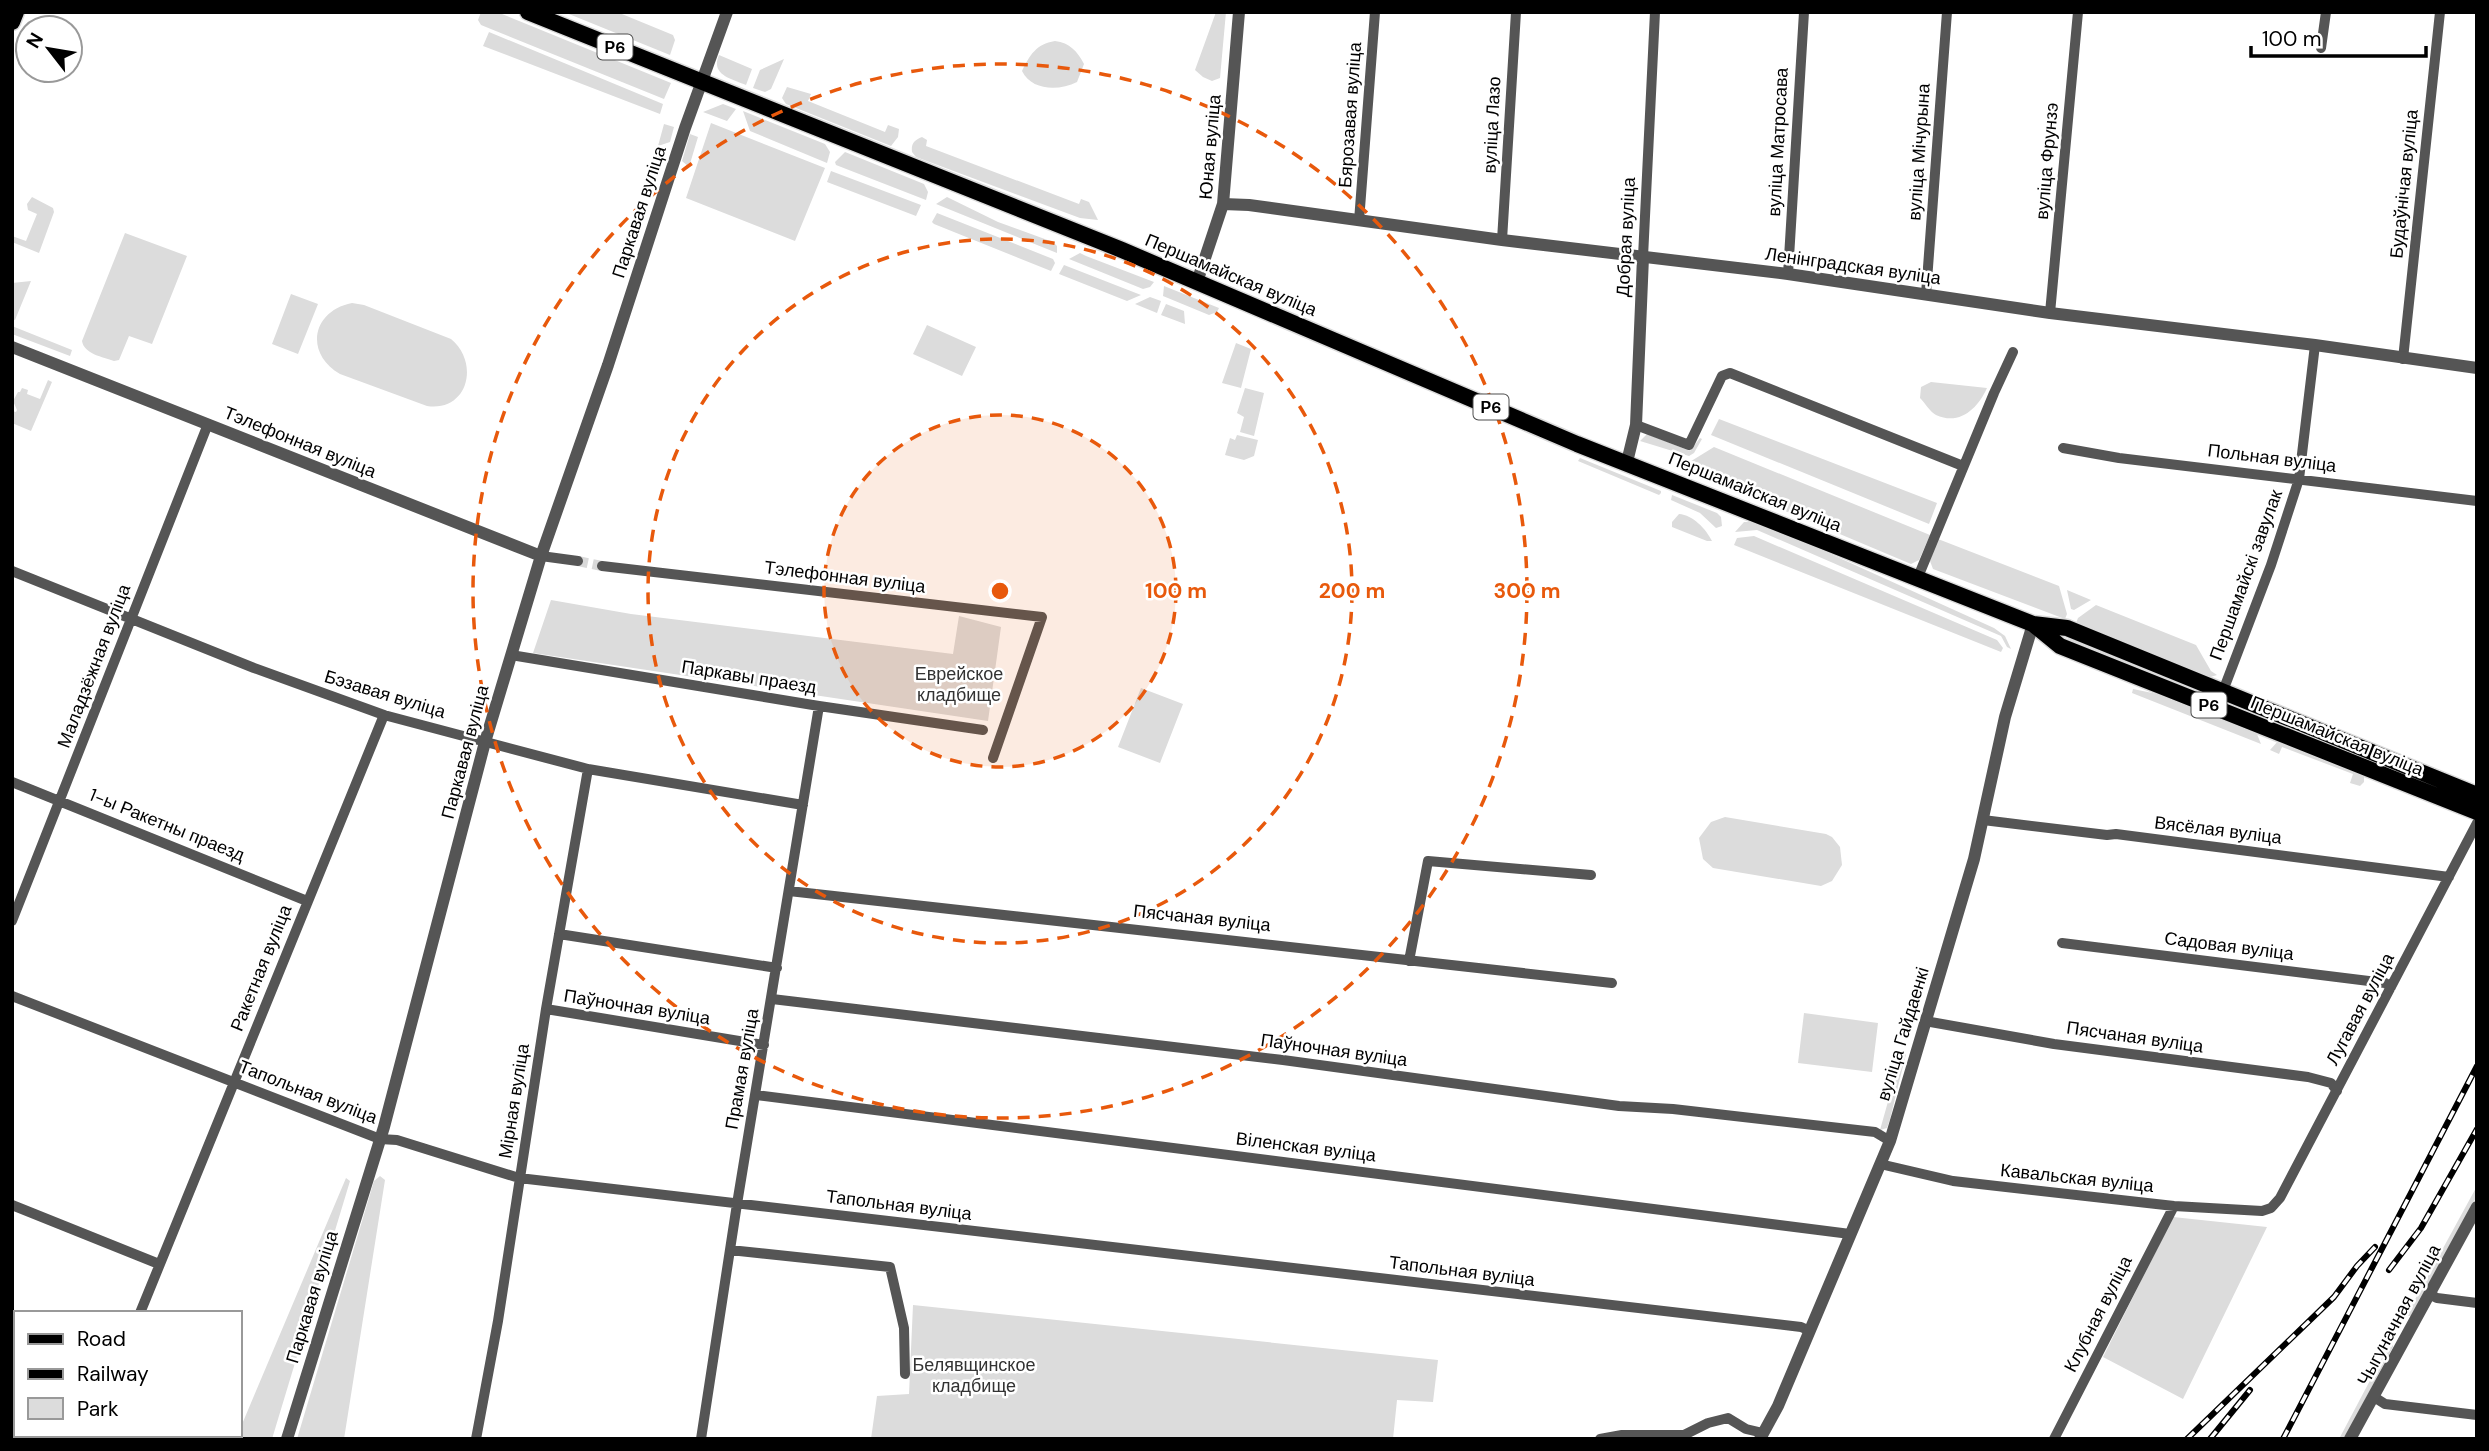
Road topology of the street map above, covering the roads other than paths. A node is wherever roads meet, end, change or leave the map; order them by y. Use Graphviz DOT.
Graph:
graph roads {
  1 [pos="16,12"];
  2 [pos="528,12"];
  3 [pos="727,12"];
  4 [pos="1239,12"];
  5 [pos="1375,12"];
  6 [pos="1516,12"];
  7 [pos="1655,12"];
  8 [pos="1804,12"];
  9 [pos="1947,12"];
  10 [pos="2078,12"];
  11 [pos="2326,12"];
  12 [pos="2440,12"];
  13 [pos="12,22"];
  14 [pos="2321,48"];
  15 [pos="701,82"];
  16 [pos="1223,204"];
  17 [pos="1359,221"];
  18 [pos="1502,240"];
  19 [pos="1643,257"];
  20 [pos="1788,274"];
  21 [pos="1197,282"];
  22 [pos="1926,294"];
  23 [pos="2050,313"];
  24 [pos="2315,345"];
  25 [pos="12,347"];
  26 [pos="2013,352"];
  27 [pos="2403,359"];
  28 [pos="2477,368"];
  29 [pos="208,424"];
  30 [pos="1636,425"];
  31 [pos="2063,448"];
  32 [pos="1627,462"];
  33 [pos="1963,466"];
  34 [pos="2299,479"];
  35 [pos="2477,500"];
  36 [pos="541,556"];
  37 [pos="578,561"];
  38 [pos="602,566"];
  39 [pos="12,571"];
  40 [pos="1918,578"];
  41 [pos="131,618"];
  42 [pos="2033,624"];
  43 [pos="511,655"];
  44 [pos="2223,691"];
  45 [pos="819,706"];
  46 [pos="384,715"];
  47 [pos="983,730"];
  48 [pos="485,742"];
  49 [pos="993,758"];
  50 [pos="588,769"];
  51 [pos="12,782"];
  52 [pos="2477,795"];
  53 [pos="60,800"];
  54 [pos="803,805"];
  55 [pos="2477,812"];
  56 [pos="1983,820"];
  57 [pos="2477,823"];
  58 [pos="1591,875"];
  59 [pos="2449,877"];
  60 [pos="789,891"];
  61 [pos="307,901"];
  62 [pos="12,921"];
  63 [pos="559,934"];
  64 [pos="2062,943"];
  65 [pos="1409,961"];
  66 [pos="777,968"];
  67 [pos="1612,982"];
  68 [pos="2392,987"];
  69 [pos="12,996"];
  70 [pos="772,999"];
  71 [pos="546,1009"];
  72 [pos="1925,1021"];
  73 [pos="764,1045"];
  74 [pos="233,1082"];
  75 [pos="2337,1091"];
  76 [pos="756,1095"];
  77 [pos="380,1139"];
  78 [pos="1890,1141"];
  79 [pos="1880,1164"];
  80 [pos="519,1178"];
  81 [pos="737,1204"];
  82 [pos="12,1205"];
  83 [pos="2174,1206"];
  84 [pos="2477,1206"];
  85 [pos="2271,1208"];
  86 [pos="1850,1234"];
  87 [pos="730,1250"];
  88 [pos="159,1264"];
  89 [pos="2429,1294"];
  90 [pos="2477,1303"];
  91 [pos="141,1311"];
  92 [pos="1810,1331"];
  93 [pos="905,1374"];
  94 [pos="2374,1397"];
  95 [pos="2477,1415"];
  96 [pos="1762,1436"];
  97 [pos="287,1439"];
  98 [pos="476,1439"];
  99 [pos="701,1439"];
  100 [pos="1600,1439"];
  101 [pos="2054,1439"];
  102 [pos="2350,1439"];
  1 -- 13 [label="main road"];
  2 -- 15 [label="main road, Першамайская вуліца / Р6"];
  3 -- 15 [label="street, Паркавая вуліца"];
  4 -- 16 [label="street, Юная вуліца"];
  5 -- 17 [label="street, Бярозавая вуліца"];
  6 -- 18 [label="street, вуліца Лазо"];
  7 -- 19 [label="street, Добрая вуліца"];
  8 -- 20 [label="street, вуліца Матросава"];
  9 -- 22 [label="street, вуліца Мічурына"];
  10 -- 23 [label="street, вуліца Фрунзэ"];
  11 -- 14 [label="street"];
  12 -- 27 [label="street, Будаўнічая вуліца"];
  15 -- 21 [label="main road, Першамайская вуліца / Р6"];
  15 -- 36 [label="street, Паркавая вуліца"];
  16 -- 17 [label="street, Ленінградская вуліца"];
  16 -- 21 [label="street, Юная вуліца"];
  17 -- 18 [label="street, Ленінградская вуліца"];
  18 -- 19 [label="street, Ленінградская вуліца"];
  19 -- 20 [label="street, Ленінградская вуліца"];
  19 -- 30 [label="street, Добрая вуліца"];
  20 -- 22 [label="street, Ленінградская вуліца"];
  21 -- 32 [label="main road, Першамайская вуліца / Р6"];
  22 -- 23 [label="street, Ленінградская вуліца"];
  23 -- 24 [label="street, Ленінградская вуліца"];
  24 -- 27 [label="street, Ленінградская вуліца"];
  24 -- 34 [label="street, Першамайскі завулак"];
  25 -- 29 [label="street, Тэлефонная вуліца"];
  26 -- 33 [label="street"];
  27 -- 28 [label="street, Ленінградская вуліца"];
  29 -- 36 [label="street, Тэлефонная вуліца"];
  29 -- 41 [label="street, Маладзёжная вуліца"];
  30 -- 32 [label="street, Добрая вуліца"];
  30 -- 33 [label="street, Першамайская вуліца"];
  31 -- 34 [label="street, Польная вуліца"];
  32 -- 40 [label="main road, Першамайская вуліца / Р6"];
  33 -- 40 [label="street"];
  34 -- 35 [label="street, Польная вуліца"];
  34 -- 44 [label="street, Першамайскі завулак"];
  36 -- 37 [label="street, Тэлефонная вуліца"];
  36 -- 43 [label="street, Паркавая вуліца"];
  38 -- 49 [label="street, Тэлефонная вуліца"];
  39 -- 41 [label="street, Бэзавая вуліца"];
  40 -- 42 [label="main road, Першамайская вуліца / Р6"];
  41 -- 46 [label="street, Бэзавая вуліца"];
  41 -- 53 [label="street, Маладзёжная вуліца"];
  42 -- 44 [label="main road, Першамайская вуліца / Р6"];
  42 -- 55 [label="main road, Першамайская вуліца / Р6"];
  42 -- 56 [label="street, вуліца Гайдаенкі"];
  43 -- 45 [label="street, Паркавы праезд"];
  43 -- 48 [label="street, Паркавая вуліца"];
  44 -- 52 [label="main road, Першамайская вуліца / Р6"];
  45 -- 47 [label="street, Паркавы праезд"];
  45 -- 54 [label="street, Прамая вуліца"];
  46 -- 48 [label="street, Бэзавая вуліца"];
  46 -- 61 [label="street, Ракетная вуліца"];
  48 -- 50 [label="street, Бэзавая вуліца"];
  48 -- 77 [label="street, Паркавая вуліца"];
  50 -- 54 [label="street, Бэзавая вуліца"];
  50 -- 63 [label="street, Мірная вуліца"];
  51 -- 53 [label="street, 1-ы Ракетны праезд"];
  53 -- 61 [label="street, 1-ы Ракетны праезд"];
  53 -- 62 [label="street, Маладзёжная вуліца"];
  54 -- 60 [label="street, Прамая вуліца"];
  56 -- 59 [label="street, Вясёлая вуліца"];
  56 -- 72 [label="street, вуліца Гайдаенкі"];
  57 -- 59 [label="street, Лугавая вуліца"];
  58 -- 65 [label="street"];
  59 -- 68 [label="street, Лугавая вуліца"];
  60 -- 65 [label="street, Пясчаная вуліца"];
  60 -- 66 [label="street, Прамая вуліца"];
  61 -- 74 [label="street, Ракетная вуліца"];
  63 -- 66 [label="street"];
  63 -- 71 [label="street, Мірная вуліца"];
  64 -- 68 [label="street, Садовая вуліца"];
  65 -- 67 [label="street, Пясчаная вуліца"];
  66 -- 70 [label="street, Прамая вуліца"];
  68 -- 75 [label="street, Лугавая вуліца"];
  69 -- 74 [label="street, Тапольная вуліца"];
  70 -- 73 [label="street, Прамая вуліца"];
  70 -- 78 [label="street, Паўночная вуліца"];
  71 -- 73 [label="street, Паўночная вуліца"];
  71 -- 80 [label="street, Мірная вуліца"];
  72 -- 75 [label="street, Пясчаная вуліца"];
  72 -- 78 [label="street, вуліца Гайдаенкі"];
  73 -- 76 [label="street, Прамая вуліца"];
  74 -- 77 [label="street, Тапольная вуліца"];
  74 -- 88 [label="street, Ракетная вуліца"];
  75 -- 85 [label="street, Лугавая вуліца"];
  76 -- 81 [label="street, Прамая вуліца"];
  76 -- 86 [label="street, Віленская вуліца"];
  77 -- 80 [label="street, Тапольная вуліца"];
  77 -- 97 [label="street, Паркавая вуліца"];
  78 -- 79 [label="street, вуліца Гайдаенкі"];
  79 -- 83 [label="street, Кавальская вуліца"];
  79 -- 86 [label="street, вуліца Гайдаенкі"];
  80 -- 81 [label="street, Тапольная вуліца"];
  80 -- 98 [label="street, Мірная вуліца"];
  81 -- 87 [label="street, Прамая вуліца"];
  81 -- 92 [label="street, Тапольная вуліца"];
  82 -- 88 [label="street"];
  83 -- 85 [label="street, Кавальская вуліца"];
  83 -- 101 [label="street, Клубная вуліца"];
  84 -- 89 [label="street, Чыгуначная вуліца"];
  86 -- 92 [label="street, вуліца Гайдаенкі"];
  87 -- 93 [label="street"];
  87 -- 99 [label="street, Прамая вуліца"];
  88 -- 91 [label="street, Ракетная вуліца"];
  89 -- 90 [label="street"];
  89 -- 94 [label="street, Чыгуначная вуліца"];
  92 -- 96 [label="street, вуліца Гайдаенкі"];
  94 -- 95 [label="street"];
  94 -- 102 [label="street, Чыгуначная вуліца"];
  96 -- 100 [label="street"];
}
